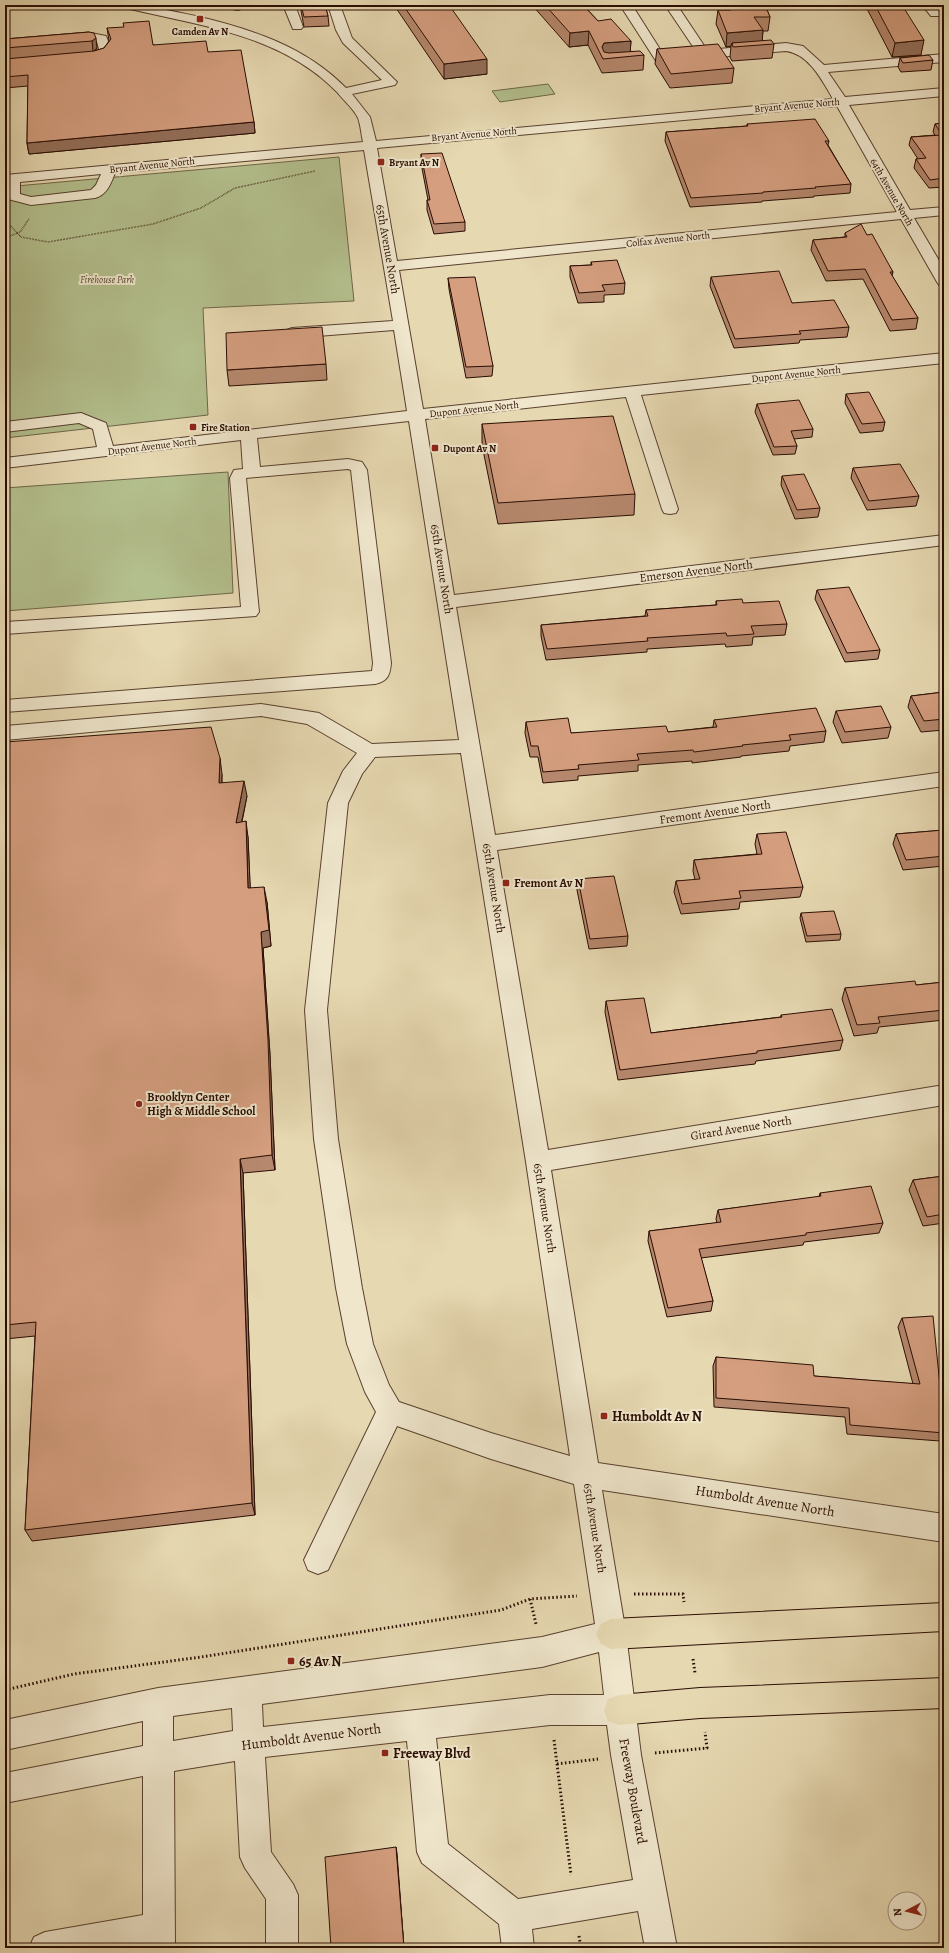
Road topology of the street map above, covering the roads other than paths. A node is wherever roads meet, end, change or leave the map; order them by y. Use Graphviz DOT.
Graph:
graph roads {
  1 [pos="126,5"];
  2 [pos="141,5"];
  3 [pos="289,5"];
  4 [pos="334,5"];
  5 [pos="626,5"];
  6 [pos="671,5"];
  7 [pos="156,12"];
  8 [pos="297,28"];
  9 [pos="5,44"];
  10 [pos="704,54"];
  11 [pos="65,58"];
  12 [pos="660,58"];
  13 [pos="944,58"];
  14 [pos="645,59"];
  15 [pos="820,69"];
  16 [pos="344,92"];
  17 [pos="944,92"];
  18 [pos="841,101"];
  19 [pos="370,144"];
  20 [pos="110,169"];
  21 [pos="9,178"];
  22 [pos="944,211"];
  23 [pos="906,215"];
  24 [pos="391,266"];
  25 [pos="944,282"];
  26 [pos="401,325"];
  27 [pos="274,334"];
  28 [pos="944,358"];
  29 [pos="632,392"];
  30 [pos="416,415"];
  31 [pos="5,427"];
  32 [pos="249,434"];
  33 [pos="106,451"];
  34 [pos="5,463"];
  35 [pos="252,472"];
  36 [pos="670,510"];
  37 [pos="944,540"];
  38 [pos="447,602"];
  39 [pos="5,628"];
  40 [pos="5,706"];
  41 [pos="5,733"];
  42 [pos="471,746"];
  43 [pos="369,751"];
  44 [pos="944,779"];
  45 [pos="486,844"];
  46 [pos="944,1095"];
  47 [pos="538,1162"];
  48 [pos="390,1411"];
  49 [pos="586,1474"];
  50 [pos="944,1528"];
  51 [pos="318,1560"];
  52 [pos="944,1617"];
  53 [pos="612,1634"];
  54 [pos="246,1692"];
  55 [pos="944,1693"];
  56 [pos="158,1703"];
  57 [pos="620,1710"];
  58 [pos="420,1725"];
  59 [pos="5,1735"];
  60 [pos="250,1744"];
  61 [pos="158,1758"];
  62 [pos="5,1788"];
  63 [pos="651,1893"];
  64 [pos="514,1916"];
  65 [pos="159,1938"];
  66 [pos="44,1948"];
  67 [pos="282,1948"];
  68 [pos="518,1948"];
  69 [pos="661,1948"];
  1 -- 7 [label="street"];
  2 -- 7 [label="street"];
  3 -- 8 [label="street"];
  4 -- 16 [label="street"];
  5 -- 12 [label="street"];
  6 -- 10 [label="street"];
  7 -- 16 [label="street, 65th Avenue North"];
  9 -- 11 [label="street"];
  10 -- 12 [label="street, 64th Avenue North"];
  10 -- 15 [label="street, 64th Avenue North"];
  12 -- 14 [label="street, 64th Avenue North"];
  13 -- 15 [label="street"];
  15 -- 18 [label="street, 64th Avenue North"];
  16 -- 19 [label="street, 65th Avenue North"];
  17 -- 18 [label="street, Bryant Avenue North"];
  18 -- 19 [label="street, Bryant Avenue North"];
  18 -- 23 [label="street, 64th Avenue North"];
  19 -- 20 [label="street, Bryant Avenue North"];
  19 -- 24 [label="street, 65th Avenue North"];
  20 -- 21 [label="street, Bryant Avenue North"];
  20 -- 21 [label="street"];
  22 -- 23 [label="street, Colfax Avenue North"];
  23 -- 24 [label="street, Colfax Avenue North"];
  23 -- 25 [label="street, 64th Avenue North"];
  24 -- 26 [label="street, 65th Avenue North"];
  26 -- 27 [label="street"];
  26 -- 30 [label="street, 65th Avenue North"];
  28 -- 29 [label="street, Dupont Avenue North"];
  29 -- 30 [label="street, Dupont Avenue North"];
  29 -- 36 [label="street"];
  30 -- 32 [label="street, Dupont Avenue North"];
  30 -- 38 [label="street, 65th Avenue North"];
  31 -- 33 [label="street"];
  32 -- 33 [label="street, Dupont Avenue North"];
  32 -- 35 [label="street"];
  33 -- 34 [label="street, Dupont Avenue North"];
  35 -- 39 [label="street"];
  35 -- 40 [label="street"];
  37 -- 38 [label="street, Emerson Avenue North"];
  38 -- 42 [label="street, 65th Avenue North"];
  41 -- 43 [label="street"];
  42 -- 43 [label="street"];
  42 -- 45 [label="street, 65th Avenue North"];
  43 -- 48 [label="street"];
  44 -- 45 [label="street, Fremont Avenue North"];
  45 -- 47 [label="street, 65th Avenue North"];
  46 -- 47 [label="street, Girard Avenue North"];
  47 -- 49 [label="street, 65th Avenue North"];
  48 -- 49 [label="street, Humboldt Avenue North"];
  48 -- 51 [label="street"];
  49 -- 50 [label="street, Humboldt Avenue North"];
  49 -- 53 [label="street, 65th Avenue North"];
  52 -- 53 [label="highway"];
  53 -- 54 [label="street"];
  53 -- 57 [label="street, Freeway Boulevard"];
  54 -- 56 [label="street"];
  54 -- 60 [label="street"];
  55 -- 57 [label="highway"];
  56 -- 59 [label="street"];
  56 -- 61 [label="street"];
  57 -- 58 [label="street, Humboldt Avenue North"];
  57 -- 63 [label="street, Freeway Boulevard"];
  58 -- 60 [label="street, Humboldt Avenue North"];
  58 -- 64 [label="street"];
  60 -- 61 [label="street, Humboldt Avenue North"];
  60 -- 67 [label="street"];
  61 -- 62 [label="street, Humboldt Avenue North"];
  61 -- 65 [label="street"];
  63 -- 64 [label="street"];
  63 -- 69 [label="street, Freeway Boulevard"];
  64 -- 68 [label="street"];
  65 -- 66 [label="street"];
}
